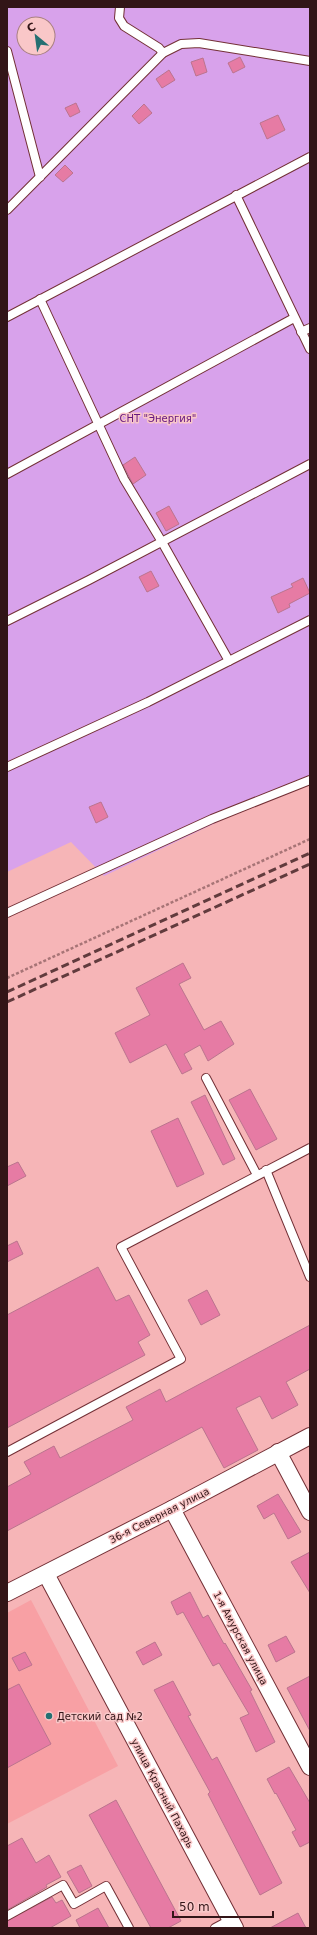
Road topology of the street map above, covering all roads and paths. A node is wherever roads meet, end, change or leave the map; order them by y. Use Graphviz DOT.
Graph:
graph roads {
  1 [pos="120,7"];
  2 [pos="7,52"];
  3 [pos="163,54"];
  4 [pos="310,60"];
  5 [pos="310,157"];
  6 [pos="40,177"];
  7 [pos="236,195"];
  8 [pos="7,210"];
  9 [pos="40,299"];
  10 [pos="7,317"];
  11 [pos="294,318"];
  12 [pos="310,328"];
  13 [pos="301,332"];
  14 [pos="310,349"];
  15 [pos="98,424"];
  16 [pos="310,464"];
  17 [pos="7,474"];
  18 [pos="162,542"];
  19 [pos="310,620"];
  20 [pos="7,621"];
  21 [pos="229,661"];
  22 [pos="7,767"];
  23 [pos="310,780"];
  24 [pos="310,839"];
  25 [pos="7,913"];
  26 [pos="7,978"];
  27 [pos="206,1078"];
  28 [pos="310,1148"];
  29 [pos="266,1170"];
  30 [pos="257,1175"];
  31 [pos="310,1277"];
  32 [pos="310,1436"];
  33 [pos="7,1452"];
  34 [pos="278,1452"];
  35 [pos="172,1509"];
  36 [pos="310,1512"];
  37 [pos="46,1574"];
  38 [pos="7,1593"];
  39 [pos="310,1767"];
  40 [pos="7,1916"];
  41 [pos="232,1924"];
  42 [pos="129,1928"];
  43 [pos="215,1928"];
  1 -- 3 [label="lane"];
  2 -- 6 [label="lane"];
  3 -- 4 [label="lane"];
  3 -- 6 [label="lane"];
  5 -- 7 [label="lane"];
  6 -- 8 [label="lane"];
  7 -- 9 [label="lane"];
  7 -- 11 [label="lane"];
  9 -- 10 [label="lane"];
  9 -- 15 [label="lane"];
  11 -- 13 [label="lane"];
  11 -- 15 [label="lane"];
  12 -- 13 [label="lane"];
  13 -- 14 [label="lane"];
  15 -- 17 [label="lane"];
  15 -- 18 [label="lane"];
  16 -- 18 [label="lane"];
  18 -- 20 [label="lane"];
  18 -- 21 [label="lane"];
  19 -- 21 [label="lane"];
  21 -- 22 [label="lane"];
  23 -- 25 [label="lane"];
  24 -- 26 [label="path"];
  27 -- 30 [label="lane"];
  28 -- 29 [label="lane"];
  29 -- 30 [label="lane"];
  29 -- 31 [label="lane"];
  30 -- 33 [label="lane"];
  32 -- 34 [label="street, 36-я Северная улица"];
  34 -- 35 [label="street, 36-я Северная улица"];
  34 -- 36 [label="street"];
  35 -- 37 [label="street, 36-я Северная улица"];
  35 -- 39 [label="street, 1-я Амурская улица"];
  37 -- 38 [label="street, 36-я Северная улица"];
  37 -- 41 [label="street, улица Красный Пахарь"];
  40 -- 42 [label="lane"];
  41 -- 43 [label="lane"];
}
